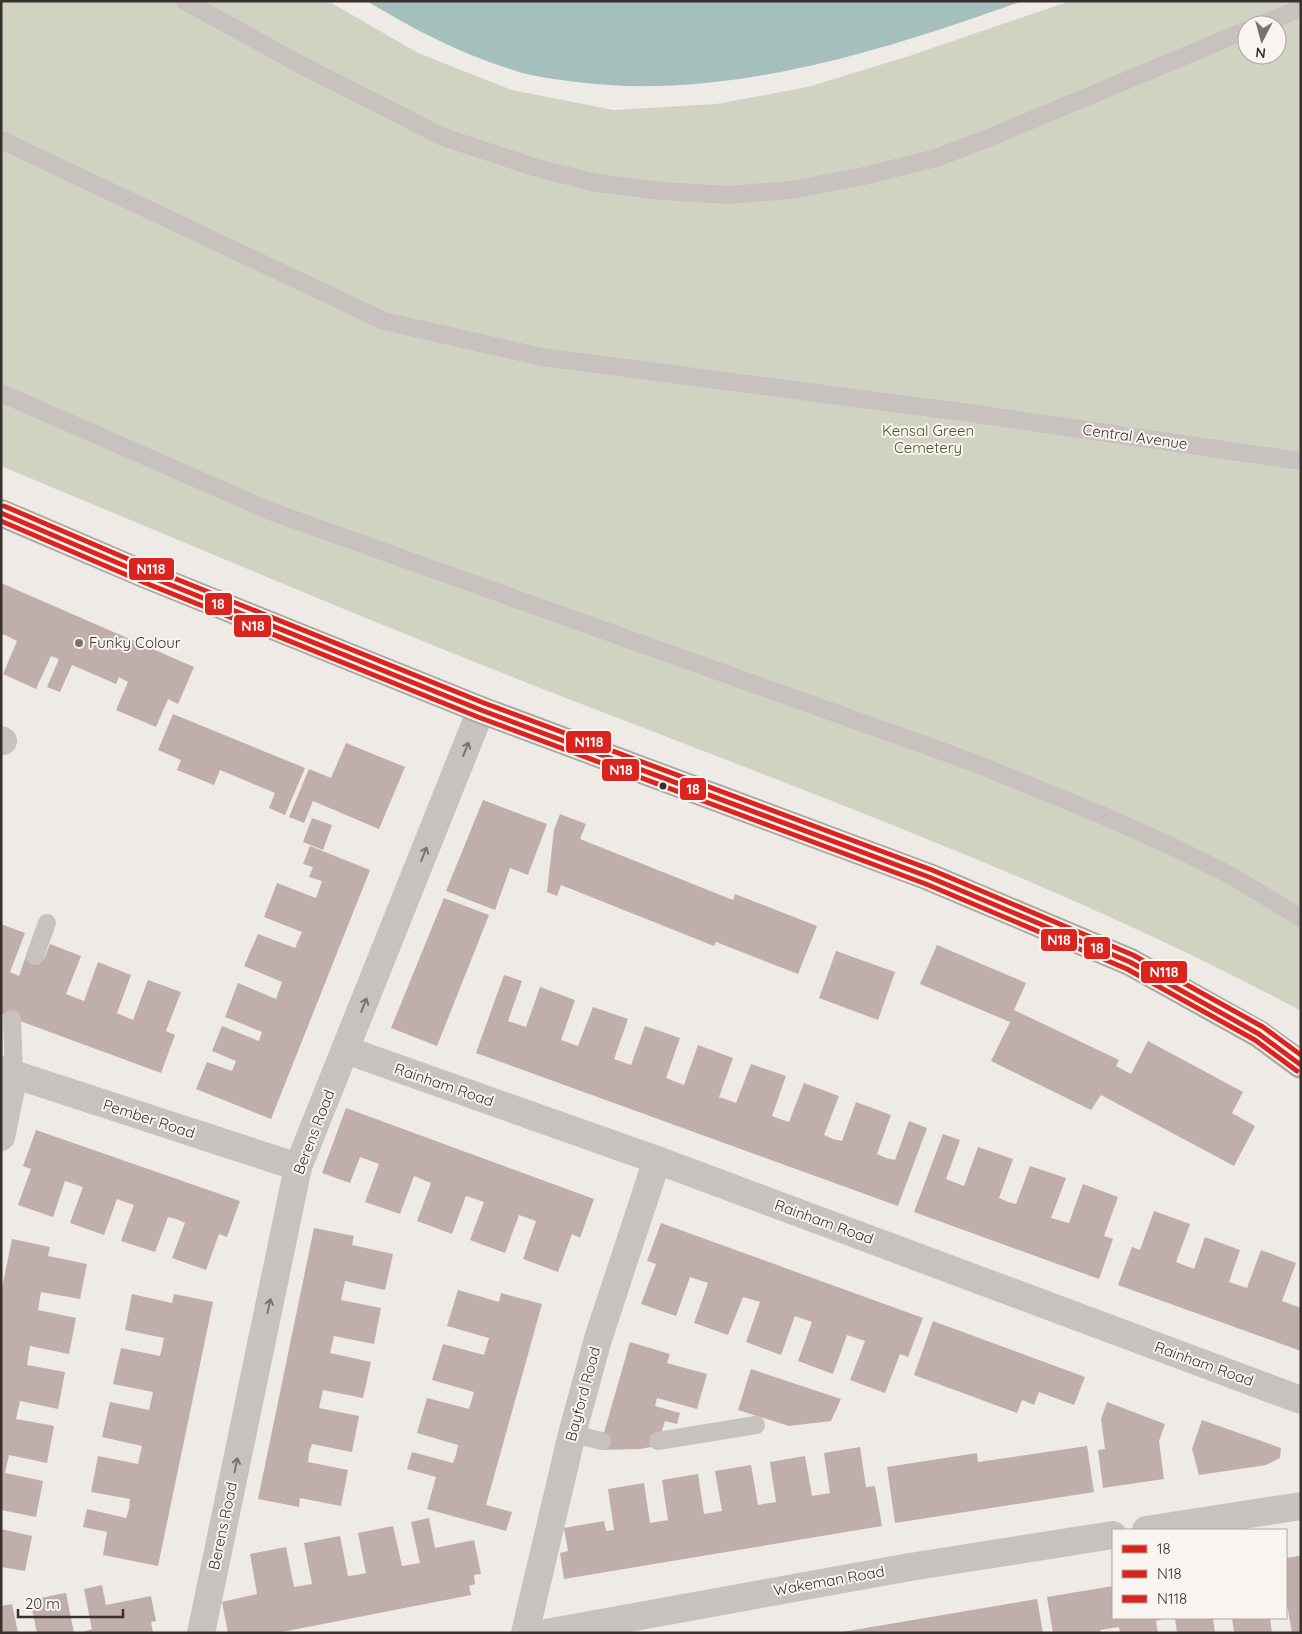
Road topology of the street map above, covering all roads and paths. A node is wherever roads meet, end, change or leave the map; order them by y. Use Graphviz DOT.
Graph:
graph roads {
  1 [pos="185,1"];
  2 [pos="1301,8"];
  3 [pos="1284,15"];
  4 [pos="1237,34"];
  5 [pos="1,140"];
  6 [pos="1,393"];
  7 [pos="1301,461"];
  8 [pos="1,513"];
  9 [pos="481,710"];
  10 [pos="1301,918"];
  11 [pos="47,923"];
  12 [pos="35,956"];
  13 [pos="12,1019"];
  14 [pos="346,1050"];
  15 [pos="1301,1065"];
  16 [pos="8,1072"];
  17 [pos="1,1137"];
  18 [pos="657,1160"];
  19 [pos="298,1167"];
  20 [pos="1301,1400"];
  21 [pos="756,1425"];
  22 [pos="572,1434"];
  23 [pos="602,1441"];
  24 [pos="658,1441"];
  25 [pos="1301,1506"];
  26 [pos="1152,1529"];
  27 [pos="1112,1535"];
  28 [pos="201,1633"];
  29 [pos="525,1633"];
  30 [pos="546,1633"];
  1 -- 4 [label="lane"];
  2 -- 3 [label="lane"];
  5 -- 7 [label="lane, Central Avenue"];
  6 -- 10 [label="lane"];
  8 -- 9 [label="main road"];
  14 -- 9 [label="street, Berens Road, one-way"];
  9 -- 15 [label="main road"];
  11 -- 12 [label="lane"];
  13 -- 16 [label="lane"];
  14 -- 18 [label="street, Rainham Road"];
  14 -- 19 [label="street, Berens Road"];
  16 -- 17 [label="street"];
  16 -- 19 [label="street, Pember Road"];
  18 -- 20 [label="street, Rainham Road"];
  18 -- 22 [label="street, Bayford Road"];
  28 -- 19 [label="street, Berens Road, one-way"];
  21 -- 24 [label="lane"];
  22 -- 23 [label="lane"];
  22 -- 29 [label="street, Bayford Road"];
  25 -- 26 [label="street"];
  27 -- 30 [label="street, Wakeman Road"];
}
